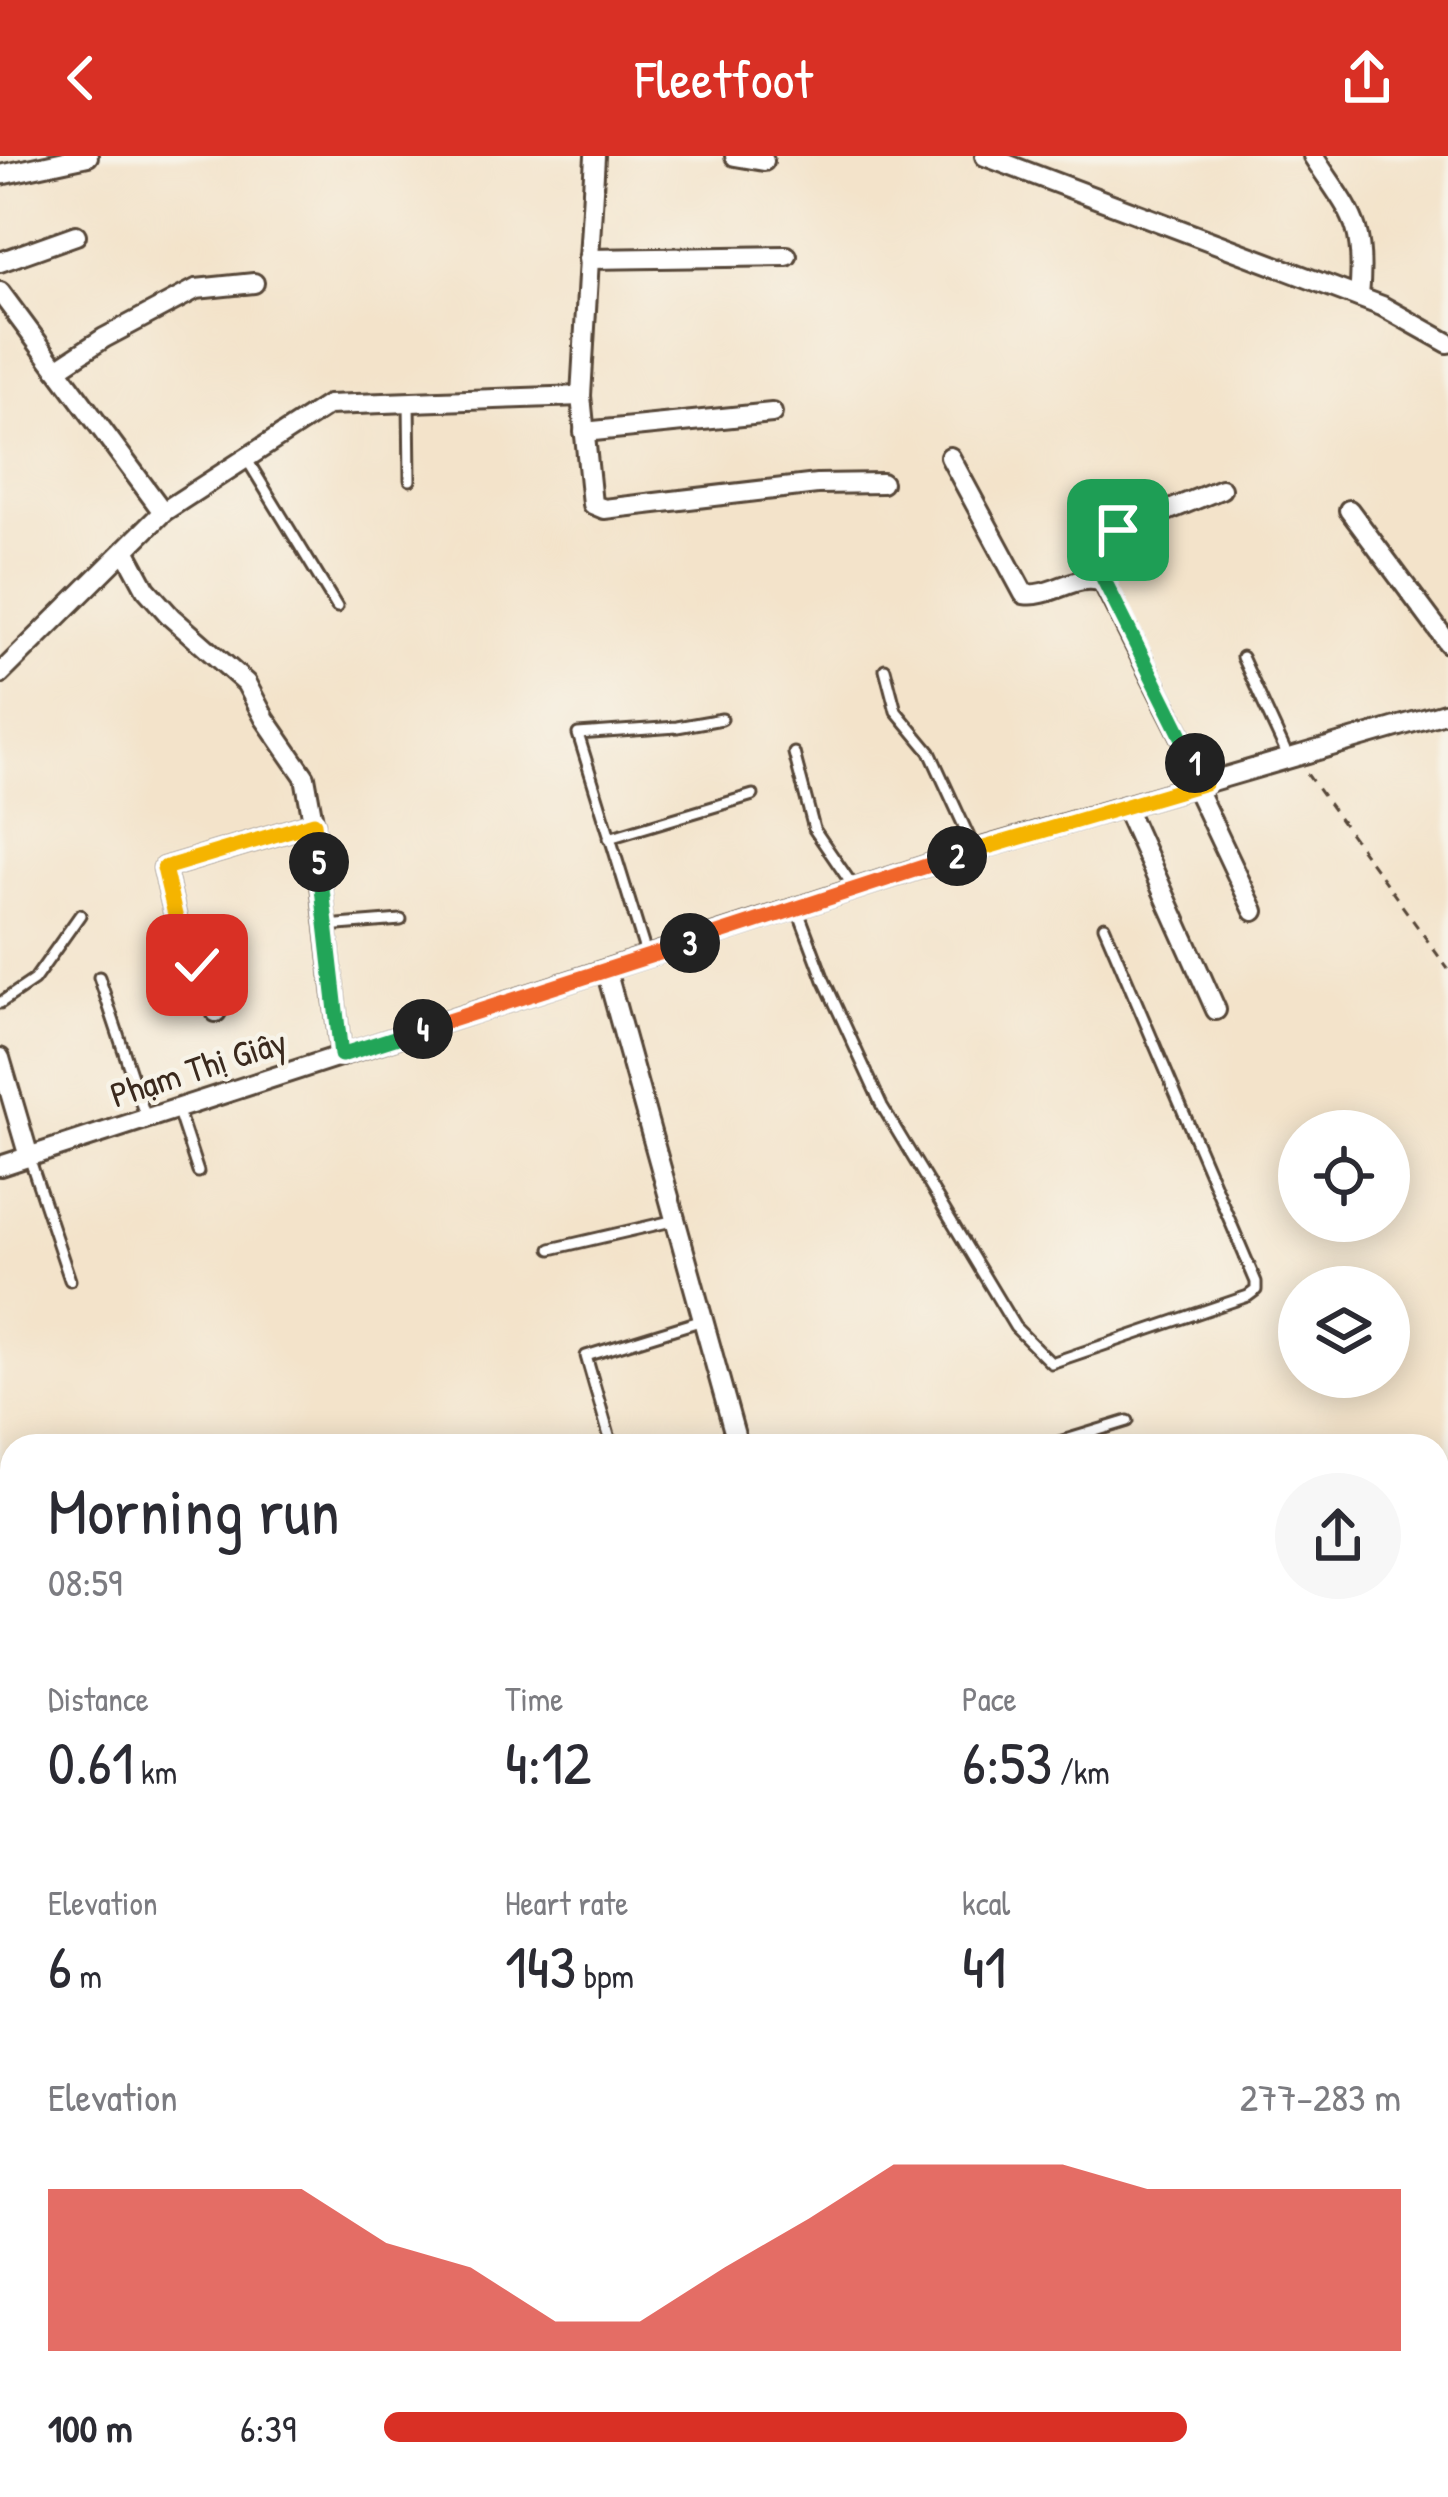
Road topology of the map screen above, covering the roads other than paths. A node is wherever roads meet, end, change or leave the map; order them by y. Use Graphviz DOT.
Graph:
graph roads {
  1 [pos="88,156"];
  2 [pos="595,156"];
  3 [pos="734,156"];
  4 [pos="985,156"];
  5 [pos="1313,156"];
  6 [pos="764,161"];
  7 [pos="0,175"];
  8 [pos="76,235"];
  9 [pos="787,256"];
  10 [pos="588,259"];
  11 [pos="0,262"];
  12 [pos="254,283"];
  13 [pos="0,292"];
  14 [pos="1358,297"];
  15 [pos="1448,343"];
  16 [pos="57,369"];
  17 [pos="581,396"];
  18 [pos="409,403"];
  19 [pos="772,413"];
  20 [pos="584,432"];
  21 [pos="246,458"];
  22 [pos="950,458"];
  23 [pos="410,479"];
  24 [pos="882,483"];
  25 [pos="1221,489"];
  26 [pos="1349,510"];
  27 [pos="163,512"];
  28 [pos="125,550"];
  29 [pos="1103,582"];
  30 [pos="337,607"];
  31 [pos="1448,643"];
  32 [pos="1242,657"];
  33 [pos="885,669"];
  34 [pos="0,674"];
  35 [pos="1448,712"];
  36 [pos="722,719"];
  37 [pos="794,753"];
  38 [pos="1294,757"];
  39 [pos="1200,785"];
  40 [pos="753,795"];
  41 [pos="1125,807"];
  42 [pos="314,823"];
  43 [pos="609,838"];
  44 [pos="975,850"];
  45 [pos="855,889"];
  46 [pos="796,908"];
  47 [pos="1254,911"];
  48 [pos="80,915"];
  49 [pos="401,920"];
  50 [pos="326,926"];
  51 [pos="1104,926"];
  52 [pos="647,957"];
  53 [pos="607,970"];
  54 [pos="100,976"];
  55 [pos="0,1003"];
  56 [pos="1216,1010"];
  57 [pos="217,1012"];
  58 [pos="341,1055"];
  59 [pos="0,1058"];
  60 [pos="177,1108"];
  61 [pos="146,1118"];
  62 [pos="29,1157"];
  63 [pos="0,1166"];
  64 [pos="198,1172"];
  65 [pos="676,1220"];
  66 [pos="551,1249"];
  67 [pos="70,1280"];
  68 [pos="703,1320"];
  69 [pos="1128,1421"];
  70 [pos="609,1434"];
  71 [pos="735,1434"];
  72 [pos="1085,1434"];
  1 -- 7 [label="street"];
  2 -- 10 [label="street"];
  3 -- 6 [label="street"];
  4 -- 14 [label="street"];
  5 -- 14 [label="street"];
  8 -- 11 [label="street"];
  9 -- 10 [label="street"];
  10 -- 17 [label="street"];
  12 -- 16 [label="street"];
  13 -- 16 [label="street"];
  14 -- 15 [label="street"];
  16 -- 27 [label="street"];
  17 -- 18 [label="street"];
  17 -- 20 [label="street"];
  18 -- 21 [label="street"];
  18 -- 23 [label="lane"];
  19 -- 20 [label="street"];
  20 -- 24 [label="street"];
  21 -- 27 [label="street"];
  21 -- 30 [label="lane"];
  22 -- 29 [label="street"];
  25 -- 29 [label="street"];
  26 -- 31 [label="street"];
  27 -- 28 [label="street"];
  28 -- 34 [label="street"];
  28 -- 42 [label="street"];
  29 -- 39 [label="street"];
  32 -- 38 [label="lane"];
  33 -- 44 [label="lane"];
  35 -- 38 [label="street, Phạm Thị Giây"];
  36 -- 43 [label="lane"];
  37 -- 45 [label="lane"];
  38 -- 39 [label="street, Phạm Thị Giây"];
  39 -- 41 [label="street, Phạm Thị Giây"];
  39 -- 47 [label="street"];
  40 -- 43 [label="lane"];
  41 -- 44 [label="street, Phạm Thị Giây"];
  41 -- 56 [label="street"];
  42 -- 50 [label="street"];
  42 -- 57 [label="street"];
  43 -- 52 [label="lane"];
  44 -- 45 [label="street, Phạm Thị Giây"];
  45 -- 46 [label="street, Phạm Thị Giây"];
  46 -- 51 [label="lane"];
  46 -- 52 [label="street, Phạm Thị Giây"];
  48 -- 55 [label="lane"];
  49 -- 50 [label="lane"];
  50 -- 58 [label="street"];
  52 -- 53 [label="street, Phạm Thị Giây"];
  53 -- 58 [label="street, Phạm Thị Giây"];
  53 -- 65 [label="street"];
  54 -- 61 [label="lane"];
  58 -- 60 [label="street, Phạm Thị Giây"];
  59 -- 62 [label="street"];
  60 -- 61 [label="street, Phạm Thị Giây"];
  60 -- 64 [label="lane"];
  61 -- 62 [label="street, Phạm Thị Giây"];
  62 -- 63 [label="street, Phạm Thị Giây"];
  62 -- 67 [label="lane"];
  65 -- 66 [label="lane"];
  65 -- 68 [label="street"];
  68 -- 70 [label="lane"];
  68 -- 71 [label="street"];
  69 -- 72 [label="lane"];
}
